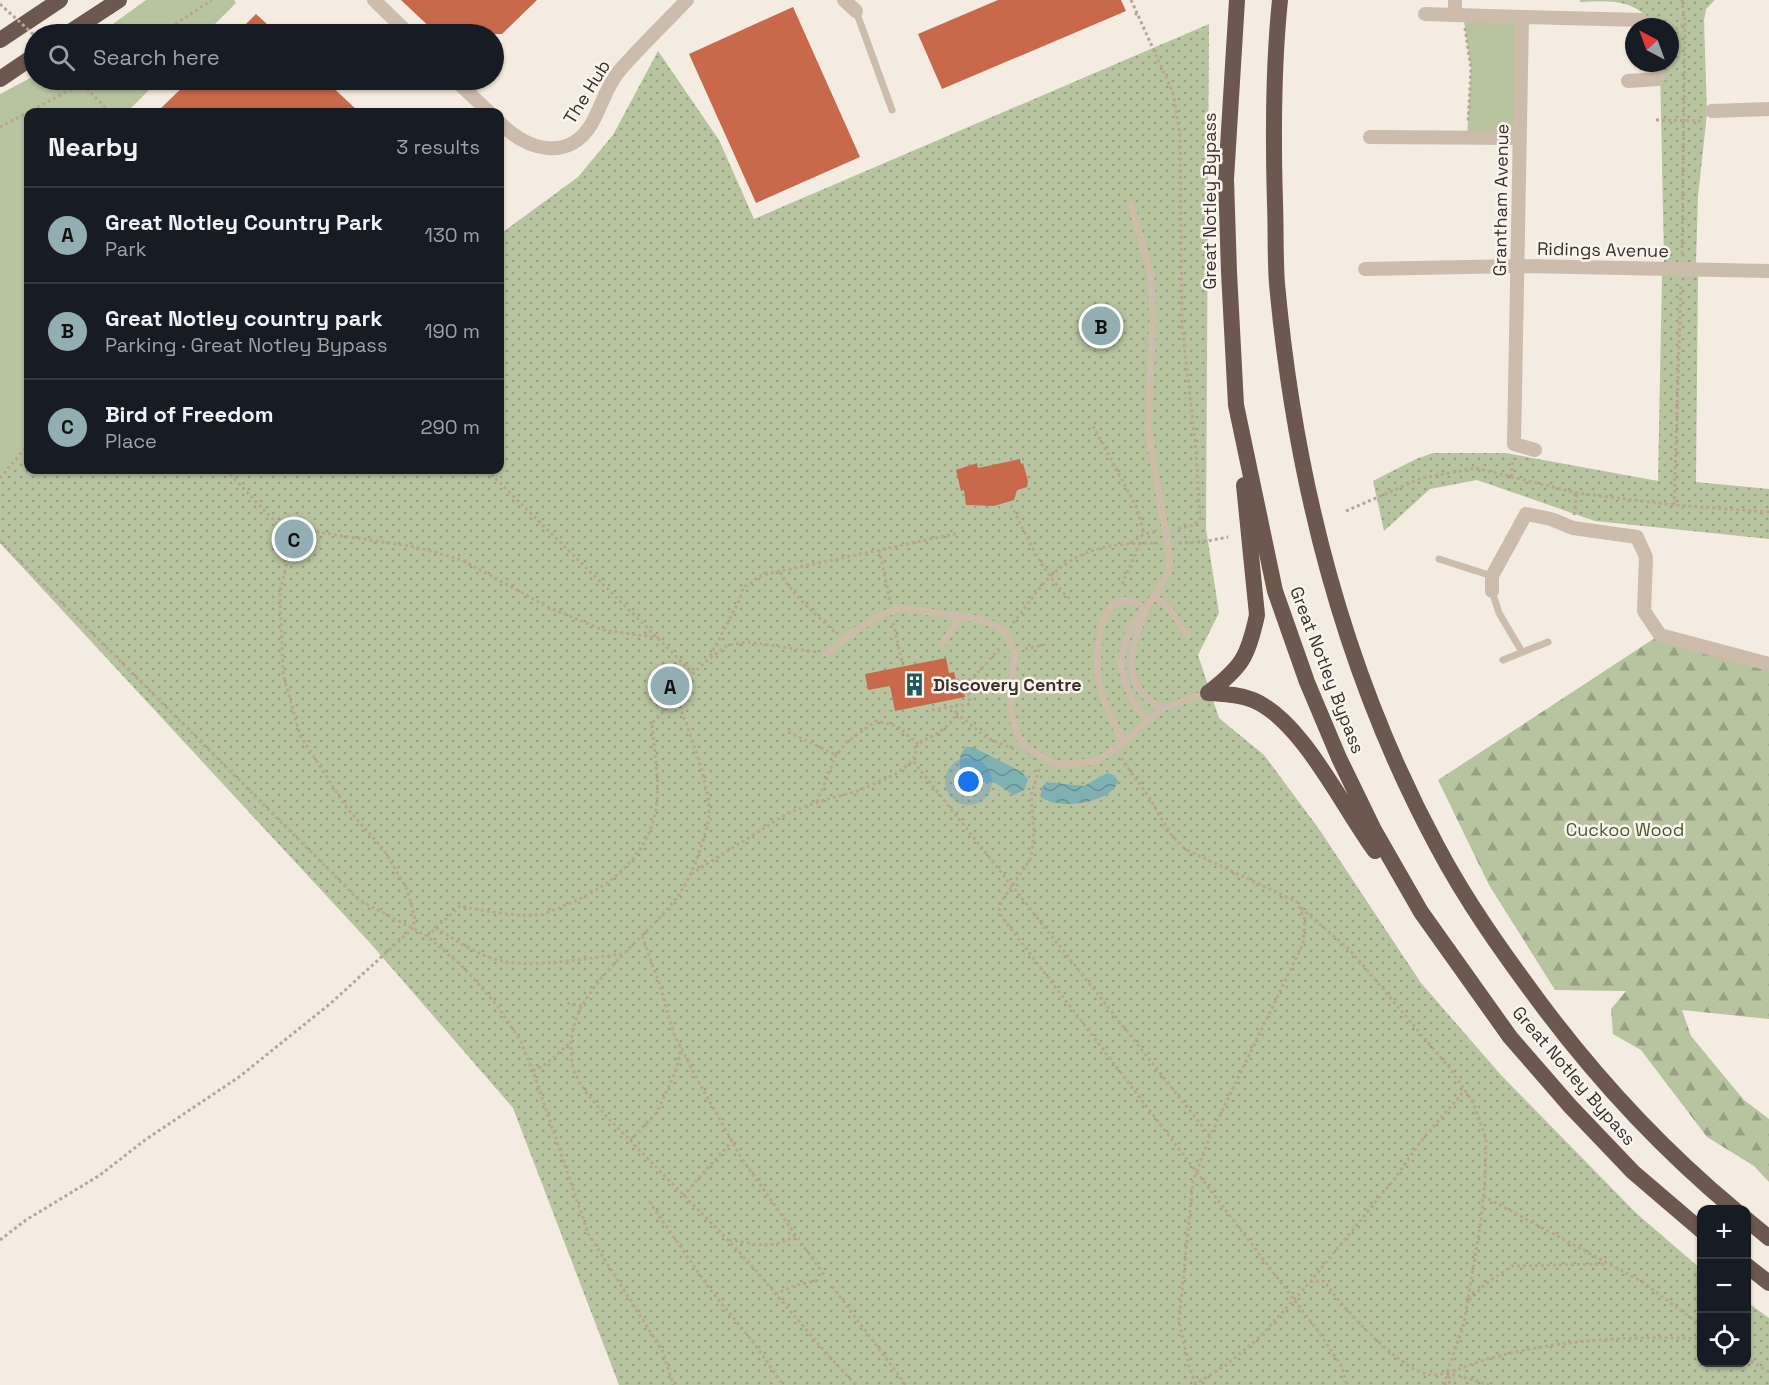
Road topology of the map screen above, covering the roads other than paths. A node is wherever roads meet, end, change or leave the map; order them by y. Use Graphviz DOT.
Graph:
graph roads {
  1 [pos="60,0"];
  2 [pos="119,0"];
  3 [pos="374,0"];
  4 [pos="687,0"];
  5 [pos="843,0"];
  6 [pos="1237,0"];
  7 [pos="1280,0"];
  8 [pos="1455,0"];
  9 [pos="856,11"];
  10 [pos="1425,14"];
  11 [pos="1459,15"];
  12 [pos="1522,17"];
  13 [pos="1625,20"];
  14 [pos="82,24"];
  15 [pos="399,24"];
  16 [pos="0,40"];
  17 [pos="24,63"];
  18 [pos="1658,72"];
  19 [pos="0,79"];
  20 [pos="1628,81"];
  21 [pos="466,90"];
  22 [pos="485,108"];
  23 [pos="1769,109"];
  24 [pos="892,110"];
  25 [pos="1711,116"];
  26 [pos="504,127"];
  27 [pos="1370,136"];
  28 [pos="1520,138"];
  29 [pos="1131,204"];
  30 [pos="1518,266"];
  31 [pos="1365,269"];
  32 [pos="1769,271"];
  33 [pos="1236,405"];
  34 [pos="1535,450"];
  35 [pos="1439,559"];
  36 [pos="1492,576"];
  37 [pos="1492,591"];
  38 [pos="1153,596"];
  39 [pos="1146,609"];
  40 [pos="962,616"];
  41 [pos="1188,635"];
  42 [pos="1548,642"];
  43 [pos="942,644"];
  44 [pos="1522,652"];
  45 [pos="826,653"];
  46 [pos="1503,660"];
  47 [pos="1769,664"];
  48 [pos="1208,693"];
  49 [pos="1163,708"];
  50 [pos="1148,721"];
  51 [pos="1124,742"];
  52 [pos="1421,912"];
  53 [pos="1730,1205"];
  54 [pos="1751,1223"];
  55 [pos="1697,1228"];
  56 [pos="1769,1238"];
  57 [pos="1751,1269"];
  58 [pos="1769,1283"];
  1 -- 16 [label="highway"];
  2 -- 14 [label="highway"];
  3 -- 15 [label="street"];
  4 -- 26 [label="street, The Hub"];
  5 -- 9 [label="street"];
  6 -- 33 [label="highway, Great Notley Bypass"];
  7 -- 53 [label="highway, Great Notley Bypass"];
  8 -- 11 [label="street"];
  9 -- 24 [label="lane"];
  10 -- 11 [label="street"];
  11 -- 12 [label="street"];
  12 -- 13 [label="street"];
  12 -- 28 [label="street, Grantham Avenue"];
  17 -- 19 [label="highway"];
  18 -- 20 [label="street"];
  21 -- 22 [label="street"];
  23 -- 25 [label="street"];
  27 -- 28 [label="street"];
  28 -- 30 [label="street, Grantham Avenue"];
  29 -- 38 [label="lane"];
  30 -- 31 [label="street, Ridings Avenue"];
  30 -- 32 [label="street, Ridings Avenue"];
  30 -- 34 [label="street, Grantham Avenue"];
  33 -- 48 [label="highway"];
  33 -- 52 [label="highway, Great Notley Bypass"];
  35 -- 36 [label="lane"];
  36 -- 37 [label="street"];
  36 -- 47 [label="street"];
  37 -- 44 [label="lane"];
  38 -- 39 [label="lane"];
  38 -- 41 [label="lane"];
  39 -- 49 [label="lane"];
  39 -- 50 [label="lane"];
  39 -- 51 [label="lane"];
  40 -- 43 [label="lane"];
  40 -- 45 [label="lane"];
  40 -- 51 [label="lane"];
  42 -- 44 [label="lane"];
  44 -- 46 [label="lane"];
  48 -- 49 [label="lane"];
  48 -- 52 [label="highway"];
  49 -- 50 [label="lane"];
  50 -- 51 [label="lane"];
  52 -- 55 [label="highway, Great Notley Bypass"];
  54 -- 56 [label="highway"];
  57 -- 58 [label="highway"];
}
